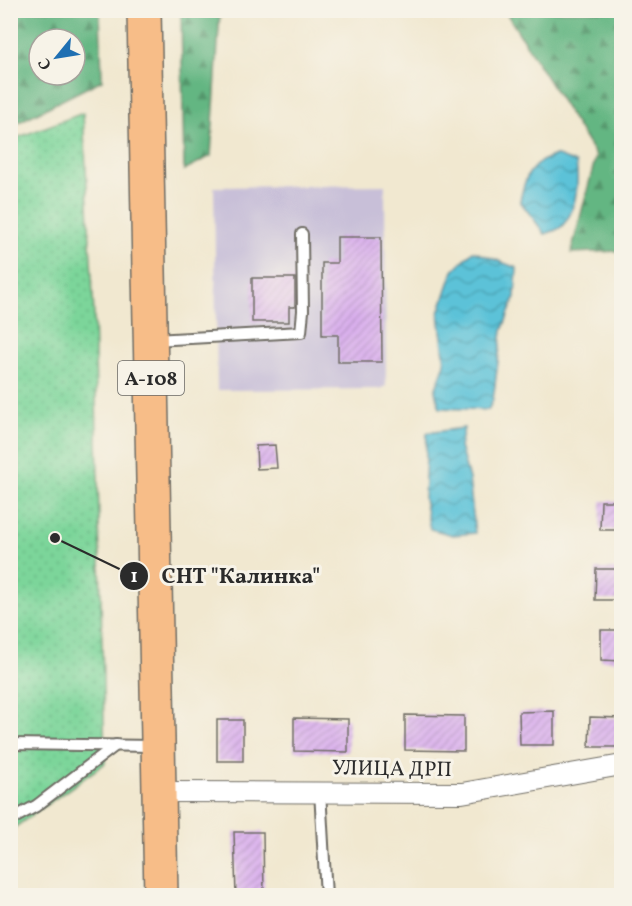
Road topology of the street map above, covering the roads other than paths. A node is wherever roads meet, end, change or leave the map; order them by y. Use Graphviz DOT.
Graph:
graph roads {
  1 [pos="144,10"];
  2 [pos="302,234"];
  3 [pos="150,340"];
  4 [pos="10,744"];
  5 [pos="116,745"];
  6 [pos="158,746"];
  7 [pos="621,765"];
  8 [pos="320,791"];
  9 [pos="159,792"];
  10 [pos="10,820"];
  11 [pos="161,896"];
  12 [pos="326,896"];
  1 -- 3 [label="highway, А-108"];
  2 -- 3 [label="lane"];
  3 -- 6 [label="highway, А-108"];
  4 -- 5 [label="lane"];
  5 -- 6 [label="lane"];
  5 -- 10 [label="lane"];
  6 -- 9 [label="highway, А-108"];
  7 -- 8 [label="street, УЛИЦА ДРП"];
  8 -- 9 [label="street, УЛИЦА ДРП"];
  8 -- 12 [label="lane"];
  9 -- 11 [label="highway, А-108"];
}
